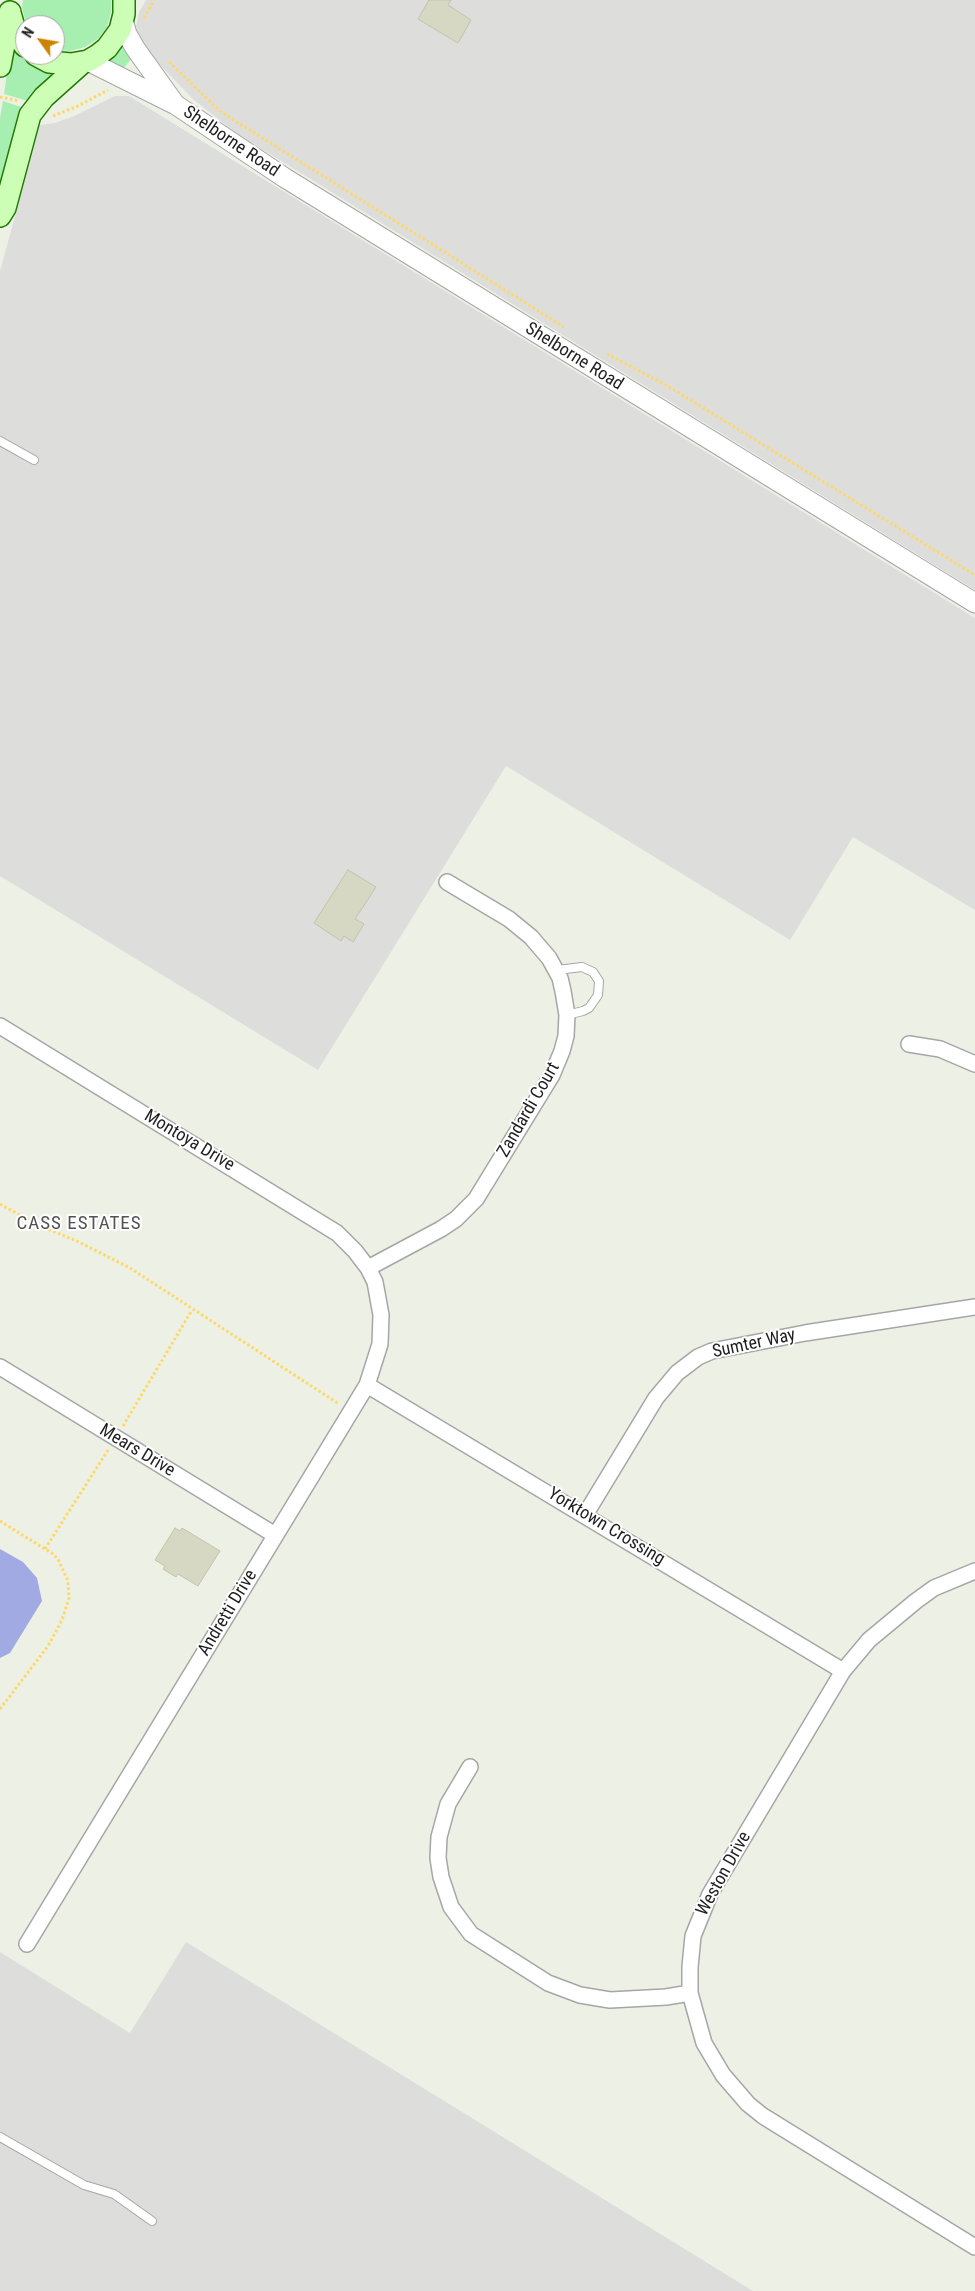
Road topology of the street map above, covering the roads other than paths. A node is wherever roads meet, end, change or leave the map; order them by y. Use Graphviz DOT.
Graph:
graph roads {
  1 [pos="10,6"];
  2 [pos="130,11"];
  3 [pos="15,29"];
  4 [pos="85,62"];
  5 [pos="65,64"];
  6 [pos="0,66"];
  7 [pos="176,105"];
  8 [pos="0,216"];
  9 [pos="0,440"];
  10 [pos="34,460"];
  11 [pos="975,603"];
  12 [pos="447,882"];
  13 [pos="557,970"];
  14 [pos="567,1015"];
  15 [pos="0,1026"];
  16 [pos="908,1044"];
  17 [pos="975,1064"];
  18 [pos="368,1268"];
  19 [pos="975,1307"];
  20 [pos="0,1368"];
  21 [pos="367,1385"];
  22 [pos="585,1515"];
  23 [pos="275,1535"];
  24 [pos="975,1571"];
  25 [pos="843,1671"];
  26 [pos="470,1767"];
  27 [pos="27,1944"];
  28 [pos="690,1993"];
  29 [pos="0,2137"];
  30 [pos="152,2221"];
  31 [pos="975,2247"];
  1 -- 3 [label="main road"];
  1 -- 6 [label="main road"];
  2 -- 4 [label="main road"];
  2 -- 7 [label="street, Shelborne Road"];
  4 -- 5 [label="main road"];
  4 -- 7 [label="street, Shelborne Road"];
  4 -- 8 [label="main road"];
  7 -- 11 [label="street, Shelborne Road"];
  9 -- 10 [label="lane"];
  12 -- 13 [label="street, Zandardi Court"];
  13 -- 14 [label="street, Zandardi Court"];
  13 -- 14 [label="lane"];
  14 -- 18 [label="street, Zandardi Court"];
  15 -- 18 [label="street, Montoya Drive"];
  16 -- 17 [label="street"];
  18 -- 21 [label="street, Andretti Drive"];
  19 -- 22 [label="street, Sumter Way"];
  20 -- 23 [label="street, Mears Drive"];
  21 -- 22 [label="street, Yorktown Crossing"];
  21 -- 23 [label="street, Andretti Drive"];
  22 -- 25 [label="street, Yorktown Crossing"];
  23 -- 27 [label="street, Andretti Drive"];
  24 -- 25 [label="street, Weston Drive"];
  25 -- 28 [label="street, Weston Drive"];
  26 -- 28 [label="street"];
  28 -- 31 [label="street, Weston Drive"];
  29 -- 30 [label="lane"];
}
